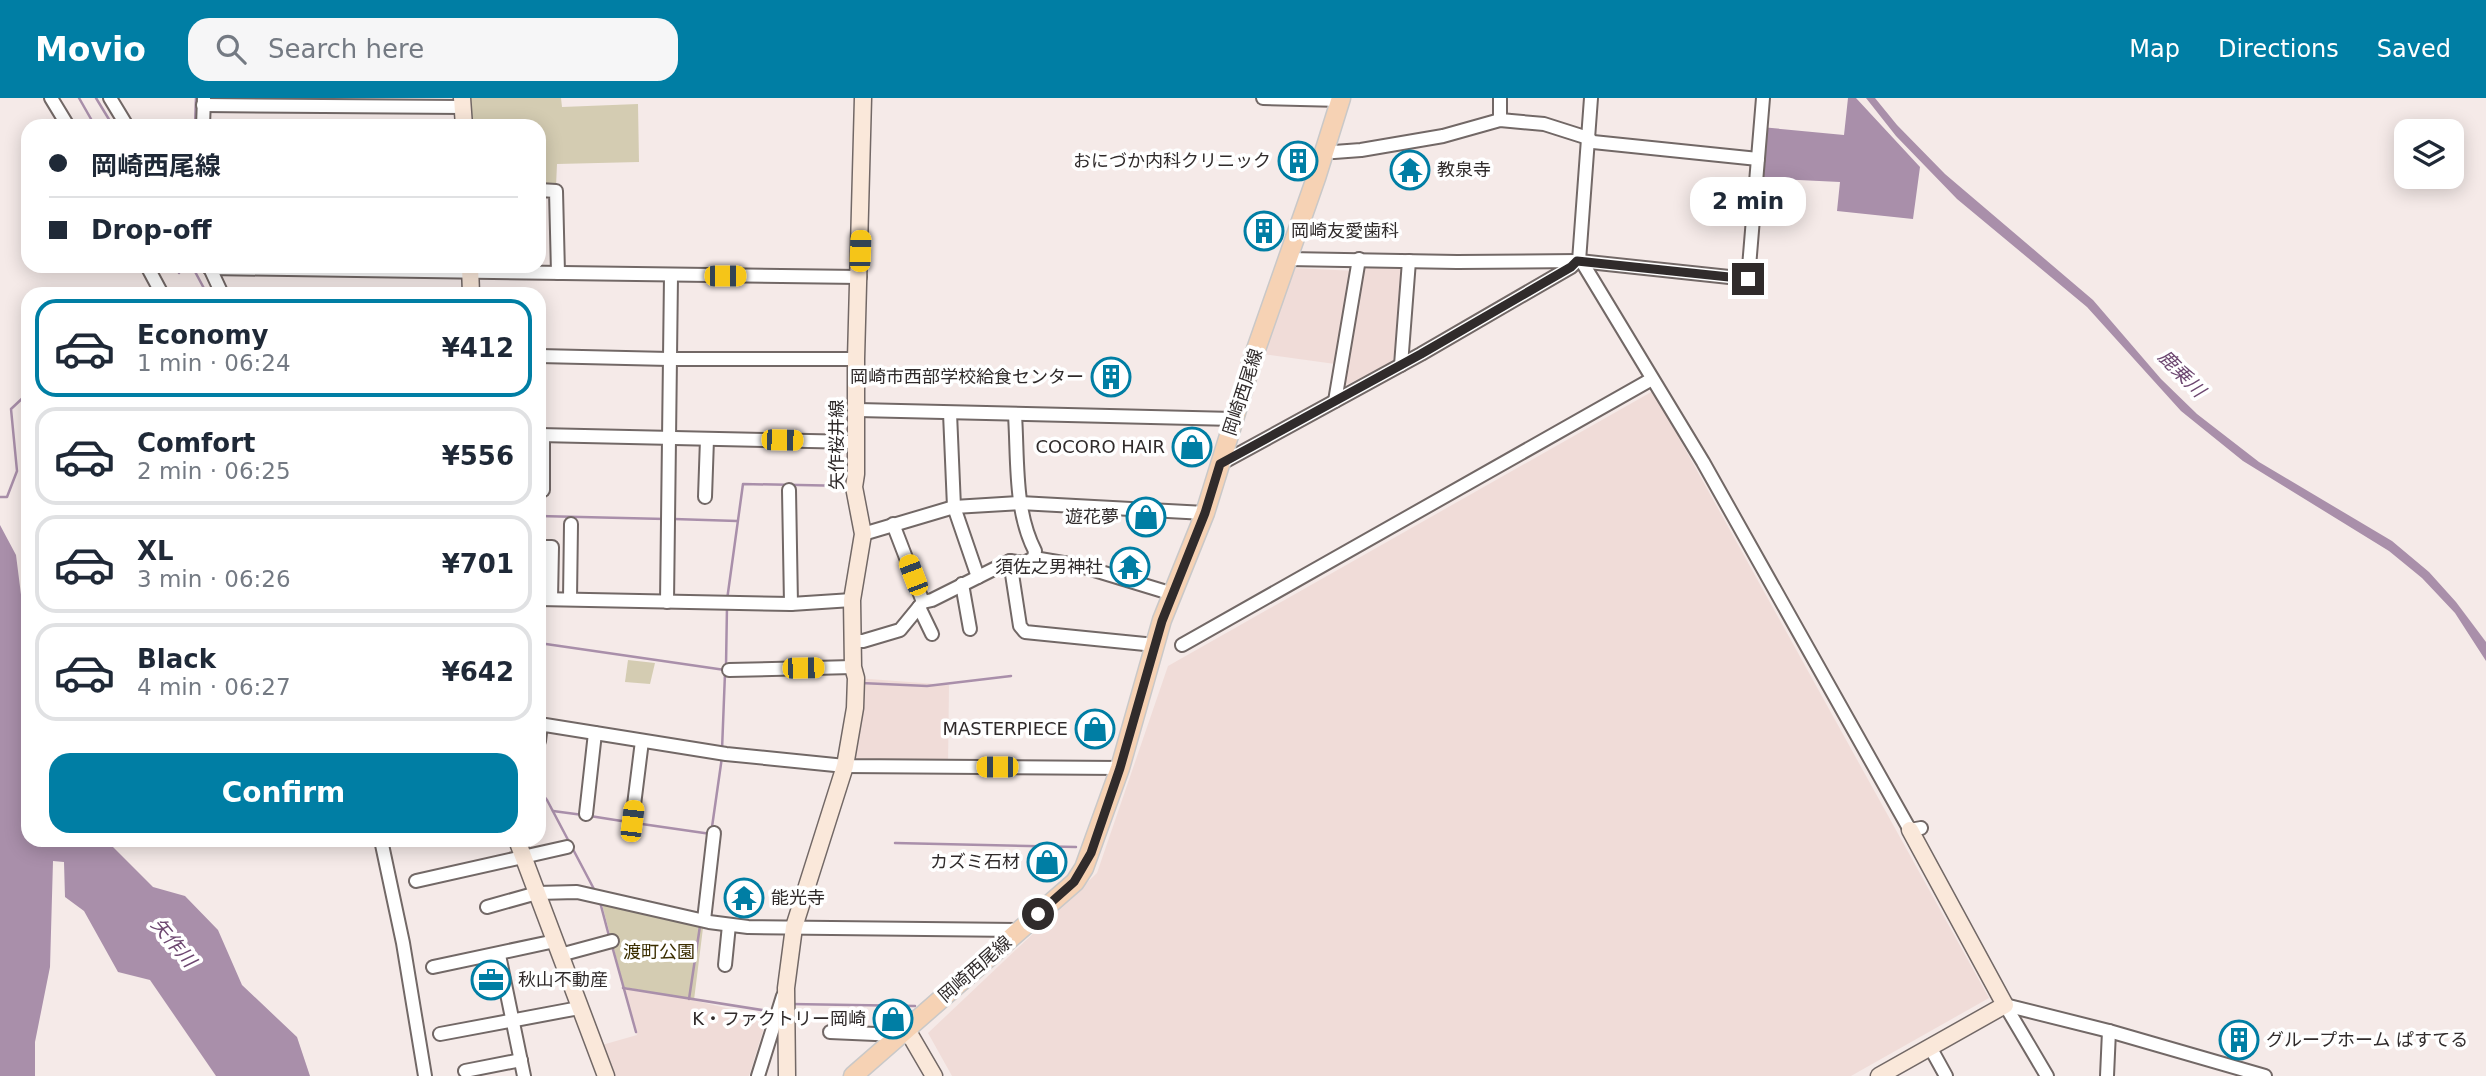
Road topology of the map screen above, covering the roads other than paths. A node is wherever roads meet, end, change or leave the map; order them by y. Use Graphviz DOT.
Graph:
graph roads {
  1 [pos="51,98"];
  2 [pos="110,98"];
  3 [pos="863,98"];
  4 [pos="1263,98"];
  5 [pos="1500,98"];
  6 [pos="1591,98"];
  7 [pos="1763,98"];
  8 [pos="1341,99"];
  9 [pos="204,102"];
  10 [pos="463,102"];
  11 [pos="64,119"];
  12 [pos="123,119"];
  13 [pos="1500,120"];
  14 [pos="1588,138"];
  15 [pos="1326,150"];
  16 [pos="1758,159"];
  17 [pos="546,190"];
  18 [pos="1288,259"];
  19 [pos="1359,259"];
  20 [pos="1409,261"];
  21 [pos="1579,261"];
  22 [pos="546,273"];
  23 [pos="558,273"];
  24 [pos="671,276"];
  25 [pos="860,277"];
  26 [pos="546,356"];
  27 [pos="669,359"];
  28 [pos="856,359"];
  29 [pos="1401,365"];
  30 [pos="1652,379"];
  31 [pos="1335,401"];
  32 [pos="858,410"];
  33 [pos="950,413"];
  34 [pos="1015,415"];
  35 [pos="1234,419"];
  36 [pos="546,435"];
  37 [pos="668,438"];
  38 [pos="707,439"];
  39 [pos="856,442"];
  40 [pos="1220,464"];
  41 [pos="789,490"];
  42 [pos="705,498"];
  43 [pos="1020,503"];
  44 [pos="954,508"];
  45 [pos="1205,513"];
  46 [pos="571,524"];
  47 [pos="893,524"];
  48 [pos="863,534"];
  49 [pos="546,547"];
  50 [pos="1034,558"];
  51 [pos="1010,561"];
  52 [pos="978,577"];
  53 [pos="962,584"];
  54 [pos="546,592"];
  55 [pos="1173,594"];
  56 [pos="546,599"];
  57 [pos="570,599"];
  58 [pos="852,600"];
  59 [pos="667,602"];
  60 [pos="791,604"];
  61 [pos="921,604"];
  62 [pos="970,629"];
  63 [pos="932,634"];
  64 [pos="853,640"];
  65 [pos="1155,645"];
  66 [pos="1182,645"];
  67 [pos="853,667"];
  68 [pos="729,670"];
  69 [pos="546,725"];
  70 [pos="595,733"];
  71 [pos="642,741"];
  72 [pos="845,766"];
  73 [pos="1120,768"];
  74 [pos="586,814"];
  75 [pos="632,821"];
  76 [pos="1916,829"];
  77 [pos="714,833"];
  78 [pos="382,847"];
  79 [pos="519,847"];
  80 [pos="567,847"];
  81 [pos="523,857"];
  82 [pos="416,881"];
  83 [pos="537,893"];
  84 [pos="486,907"];
  85 [pos="704,920"];
  86 [pos="729,925"];
  87 [pos="794,927"];
  88 [pos="1020,930"];
  89 [pos="612,941"];
  90 [pos="557,948"];
  91 [pos="499,955"];
  92 [pos="724,965"];
  93 [pos="432,967"];
  94 [pos="786,988"];
  95 [pos="2005,1005"];
  96 [pos="579,1008"];
  97 [pos="514,1019"];
  98 [pos="902,1031"];
  99 [pos="2109,1031"];
  100 [pos="830,1032"];
  101 [pos="440,1034"];
  102 [pos="1930,1048"];
  103 [pos="521,1060"];
  104 [pos="869,1069"];
  105 [pos="466,1071"];
  106 [pos="425,1076"];
  107 [pos="524,1076"];
  108 [pos="606,1076"];
  109 [pos="758,1076"];
  110 [pos="787,1076"];
  111 [pos="853,1076"];
  112 [pos="934,1076"];
  113 [pos="1879,1076"];
  114 [pos="1946,1076"];
  115 [pos="2047,1076"];
  116 [pos="2107,1076"];
  117 [pos="2265,1076"];
  1 -- 11 [label="street"];
  2 -- 12 [label="street"];
  3 -- 25 [label="street, 矢作桜井線"];
  4 -- 8 [label="street"];
  5 -- 13 [label="street"];
  6 -- 14 [label="street"];
  7 -- 16 [label="street"];
  8 -- 15 [label="main road, 岡崎西尾線"];
  9 -- 10 [label="street"];
  13 -- 14 [label="street"];
  13 -- 15 [label="street"];
  14 -- 16 [label="street"];
  14 -- 21 [label="street"];
  15 -- 18 [label="main road, 岡崎西尾線"];
  16 -- 21 [label="street"];
  17 -- 23 [label="street"];
  18 -- 19 [label="street"];
  18 -- 35 [label="main road, 岡崎西尾線"];
  19 -- 20 [label="street"];
  19 -- 31 [label="street"];
  20 -- 21 [label="street"];
  20 -- 29 [label="street"];
  21 -- 29 [label="street"];
  21 -- 30 [label="street"];
  22 -- 23 [label="street"];
  23 -- 24 [label="street"];
  24 -- 25 [label="street"];
  24 -- 27 [label="street"];
  25 -- 28 [label="street, 矢作桜井線"];
  26 -- 27 [label="street"];
  27 -- 28 [label="street"];
  27 -- 37 [label="street"];
  28 -- 32 [label="street, 矢作桜井線"];
  29 -- 31 [label="street"];
  30 -- 66 [label="street"];
  30 -- 76 [label="street"];
  31 -- 40 [label="street"];
  32 -- 33 [label="street"];
  32 -- 39 [label="street, 矢作桜井線"];
  33 -- 34 [label="street"];
  33 -- 44 [label="street"];
  34 -- 35 [label="street"];
  34 -- 43 [label="street"];
  35 -- 40 [label="main road, 岡崎西尾線"];
  36 -- 37 [label="street"];
  37 -- 38 [label="street"];
  37 -- 59 [label="street"];
  38 -- 39 [label="street"];
  38 -- 42 [label="street"];
  39 -- 48 [label="street, 矢作桜井線"];
  40 -- 45 [label="main road, 岡崎西尾線"];
  41 -- 60 [label="street"];
  43 -- 44 [label="street"];
  43 -- 45 [label="street"];
  43 -- 50 [label="street"];
  44 -- 47 [label="street"];
  44 -- 52 [label="street"];
  45 -- 55 [label="main road, 岡崎西尾線"];
  46 -- 57 [label="street"];
  47 -- 48 [label="street"];
  47 -- 61 [label="street"];
  48 -- 58 [label="street, 矢作桜井線"];
  49 -- 54 [label="street"];
  50 -- 51 [label="street"];
  50 -- 55 [label="street"];
  51 -- 52 [label="street"];
  51 -- 65 [label="street"];
  52 -- 53 [label="street"];
  53 -- 61 [label="street"];
  53 -- 62 [label="street"];
  55 -- 65 [label="main road, 岡崎西尾線"];
  56 -- 57 [label="street"];
  57 -- 59 [label="street"];
  58 -- 60 [label="street"];
  58 -- 64 [label="street, 矢作桜井線"];
  59 -- 60 [label="street"];
  61 -- 63 [label="street"];
  61 -- 64 [label="street"];
  64 -- 67 [label="street, 矢作桜井線"];
  65 -- 73 [label="main road, 岡崎西尾線"];
  67 -- 68 [label="street"];
  67 -- 72 [label="street, 矢作桜井線"];
  69 -- 70 [label="street"];
  70 -- 71 [label="street"];
  70 -- 74 [label="street"];
  71 -- 72 [label="street"];
  71 -- 75 [label="street"];
  72 -- 73 [label="street"];
  72 -- 87 [label="street, 矢作桜井線"];
  73 -- 88 [label="main road, 岡崎西尾線"];
  76 -- 95 [label="street"];
  77 -- 85 [label="street"];
  78 -- 106 [label="street"];
  79 -- 81 [label="street"];
  80 -- 81 [label="street"];
  81 -- 82 [label="street"];
  81 -- 83 [label="street"];
  83 -- 84 [label="street"];
  83 -- 85 [label="street"];
  83 -- 90 [label="street"];
  85 -- 86 [label="street"];
  86 -- 87 [label="street"];
  86 -- 92 [label="street"];
  87 -- 88 [label="street"];
  87 -- 94 [label="street, 矢作桜井線"];
  88 -- 98 [label="main road, 岡崎西尾線"];
  89 -- 90 [label="street"];
  90 -- 91 [label="street"];
  90 -- 96 [label="street"];
  91 -- 93 [label="street"];
  91 -- 97 [label="street"];
  94 -- 109 [label="street"];
  94 -- 110 [label="street, 矢作桜井線"];
  95 -- 99 [label="street"];
  95 -- 102 [label="street"];
  95 -- 115 [label="street"];
  96 -- 97 [label="street"];
  96 -- 108 [label="street"];
  97 -- 101 [label="street"];
  97 -- 103 [label="street"];
  98 -- 100 [label="street"];
  98 -- 104 [label="main road, 岡崎西尾線"];
  98 -- 112 [label="street"];
  99 -- 116 [label="street"];
  99 -- 117 [label="street"];
  102 -- 113 [label="street"];
  102 -- 114 [label="street"];
  103 -- 105 [label="street"];
  103 -- 107 [label="street"];
  104 -- 111 [label="main road, 岡崎西尾線"];
}
